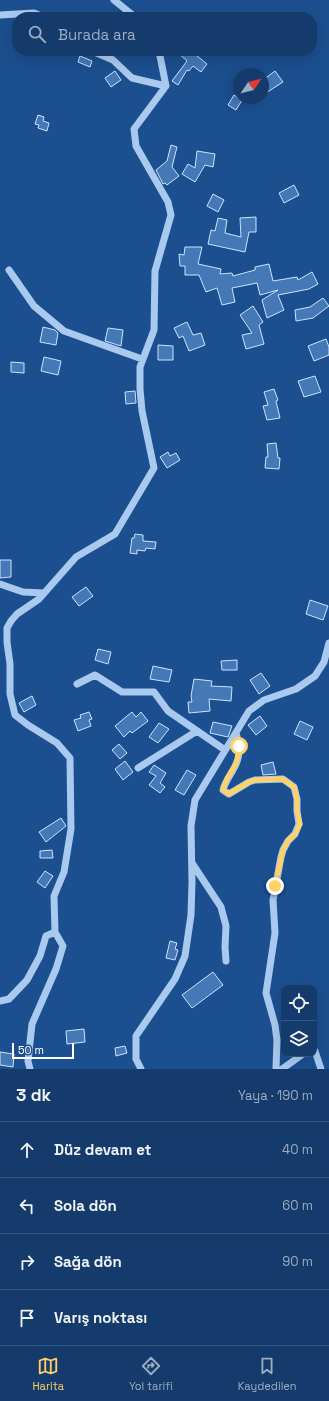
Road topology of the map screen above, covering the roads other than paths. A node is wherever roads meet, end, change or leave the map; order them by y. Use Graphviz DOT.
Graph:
graph roads {
  1 [pos="114,0"];
  2 [pos="128,12"];
  3 [pos="12,14"];
  4 [pos="0,15"];
  5 [pos="104,56"];
  6 [pos="160,56"];
  7 [pos="166,86"];
  8 [pos="9,270"];
  9 [pos="142,359"];
  10 [pos="0,584"];
  11 [pos="44,593"];
  12 [pos="329,643"];
  13 [pos="77,684"];
  14 [pos="197,731"];
  15 [pos="236,733"];
  16 [pos="226,750"];
  17 [pos="138,768"];
  18 [pos="192,863"];
  19 [pos="55,932"];
  20 [pos="226,961"];
  21 [pos="9,999"];
  22 [pos="0,1001"];
  23 [pos="0,1005"];
  24 [pos="317,1055"];
  25 [pos="299,1057"];
  26 [pos="30,1069"];
  27 [pos="141,1069"];
  28 [pos="277,1069"];
  29 [pos="282,1069"];
  30 [pos="321,1069"];
  1 -- 2 [label="street"];
  3 -- 4 [label="street"];
  5 -- 7 [label="street"];
  6 -- 7 [label="street"];
  7 -- 9 [label="street"];
  8 -- 9 [label="street"];
  9 -- 11 [label="street"];
  10 -- 11 [label="street"];
  11 -- 19 [label="street"];
  12 -- 15 [label="street"];
  13 -- 14 [label="street"];
  14 -- 16 [label="street"];
  14 -- 17 [label="street"];
  15 -- 16 [label="street"];
  15 -- 28 [label="street"];
  16 -- 18 [label="street"];
  18 -- 20 [label="street"];
  18 -- 27 [label="street"];
  19 -- 21 [label="street"];
  19 -- 26 [label="street"];
  21 -- 22 [label="street"];
  21 -- 23 [label="street"];
  24 -- 30 [label="street"];
  25 -- 29 [label="street"];
}
